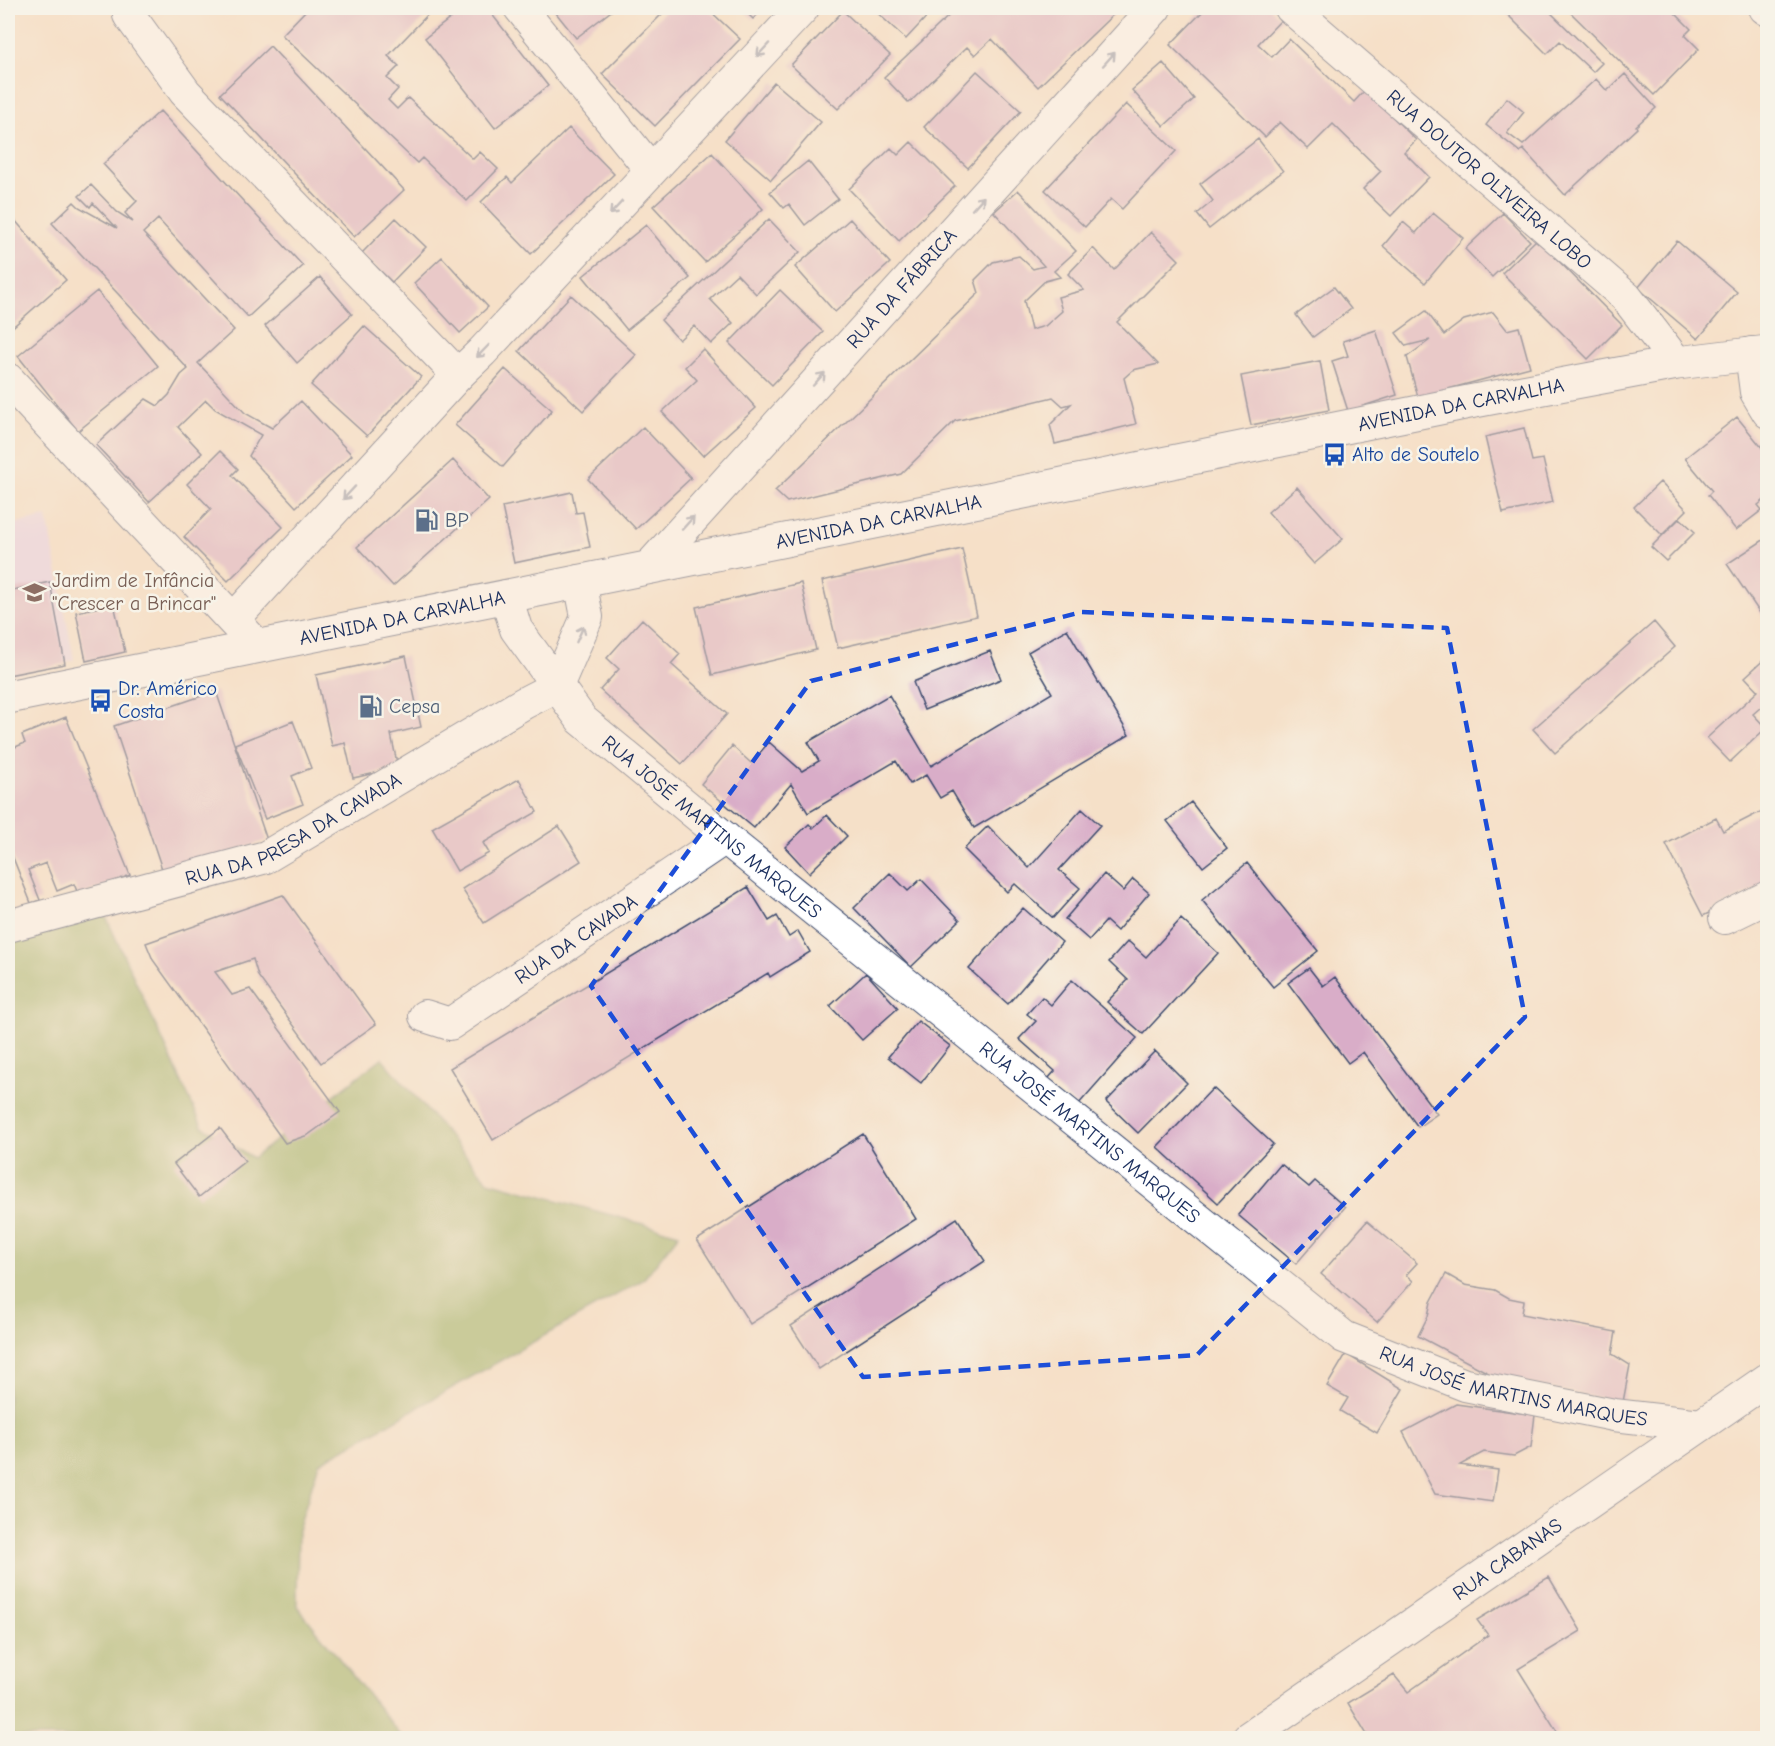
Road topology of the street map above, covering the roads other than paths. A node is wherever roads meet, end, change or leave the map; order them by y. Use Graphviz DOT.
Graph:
graph roads {
  1 [pos="520,8"];
  2 [pos="803,8"];
  3 [pos="1155,8"];
  4 [pos="1291,8"];
  5 [pos="129,15"];
  6 [pos="651,170"];
  7 [pos="1759,353"];
  8 [pos="1677,363"];
  9 [pos="458,375"];
  10 [pos="8,380"];
  11 [pos="1767,412"];
  12 [pos="649,567"];
  13 [pos="580,581"];
  14 [pos="506,596"];
  15 [pos="233,620"];
  16 [pos="257,646"];
  17 [pos="557,686"];
  18 [pos="8,696"];
  19 [pos="725,838"];
  20 [pos="1767,897"];
  21 [pos="1725,918"];
  22 [pos="8,926"];
  23 [pos="425,1016"];
  24 [pos="1767,1379"];
  25 [pos="1701,1425"];
  26 [pos="1248,1738"];
  1 -- 6 [label="street"];
  2 -- 6 [label="street, one-way"];
  12 -- 3 [label="street, RUA DA FÁBRICA, one-way"];
  4 -- 8 [label="street, RUA DOUTOR OLIVEIRA LOBO"];
  5 -- 9 [label="street"];
  6 -- 9 [label="street, one-way"];
  7 -- 8 [label="street, AVENIDA DA CARVALHA"];
  7 -- 11 [label="street"];
  8 -- 12 [label="street, AVENIDA DA CARVALHA"];
  9 -- 15 [label="street, one-way"];
  10 -- 15 [label="street"];
  12 -- 13 [label="street, AVENIDA DA CARVALHA"];
  13 -- 14 [label="street, AVENIDA DA CARVALHA"];
  17 -- 13 [label="street, one-way"];
  14 -- 16 [label="street, AVENIDA DA CARVALHA"];
  14 -- 17 [label="street"];
  15 -- 16 [label="street"];
  16 -- 18 [label="street, AVENIDA DA CARVALHA"];
  17 -- 19 [label="street, RUA JOSÉ MARTINS MARQUES"];
  17 -- 22 [label="street, RUA DA PRESA DA CAVADA"];
  19 -- 23 [label="street, RUA DA CAVADA"];
  19 -- 25 [label="street, RUA JOSÉ MARTINS MARQUES"];
  20 -- 21 [label="street"];
  24 -- 25 [label="street, RUA CABANAS"];
  25 -- 26 [label="street, RUA CABANAS"];
}
